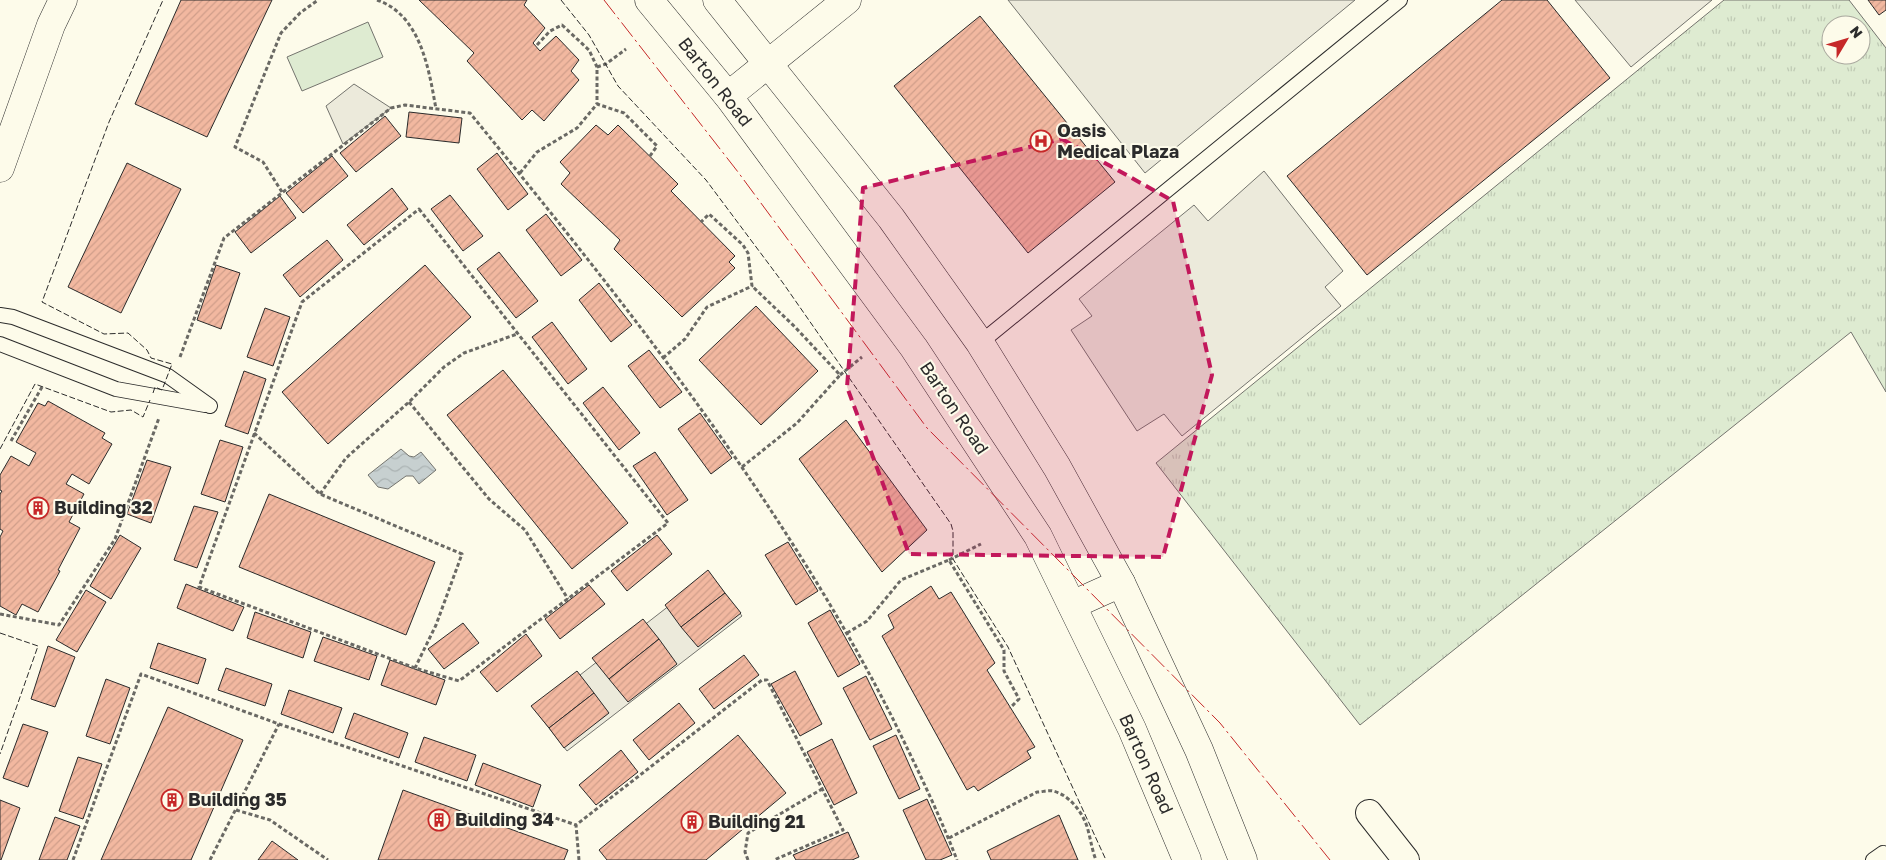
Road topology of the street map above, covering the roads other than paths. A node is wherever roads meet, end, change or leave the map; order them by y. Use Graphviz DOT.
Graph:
graph roads {
  1 [pos="63,0"];
  2 [pos="649,0"];
  3 [pos="717,0"];
  4 [pos="847,0"];
  5 [pos="1400,0"];
  6 [pos="767,64"];
  7 [pos="728,96"];
  8 [pos="1,163"];
  9 [pos="0,315"];
  10 [pos="980,343"];
  11 [pos="0,344"];
  12 [pos="1121,583"];
  13 [pos="1072,606"];
  14 [pos="1369,813"];
  15 [pos="1886,856"];
  16 [pos="1187,860"];
  17 [pos="1243,860"];
  18 [pos="1406,860"];
  19 [pos="1873,860"];
  1 -- 8 [label="main road"];
  2 -- 7 [label="main road, Barton Road"];
  3 -- 6 [label="main road"];
  4 -- 6 [label="main road"];
  5 -- 10 [label="lane"];
  6 -- 7 [label="main road"];
  6 -- 10 [label="main road"];
  7 -- 13 [label="main road, Barton Road"];
  9 -- 11 [label="lane"];
  10 -- 12 [label="main road"];
  12 -- 13 [label="main road"];
  12 -- 17 [label="main road"];
  13 -- 16 [label="main road, Barton Road"];
  14 -- 18 [label="street"];
  15 -- 19 [label="lane"];
}
